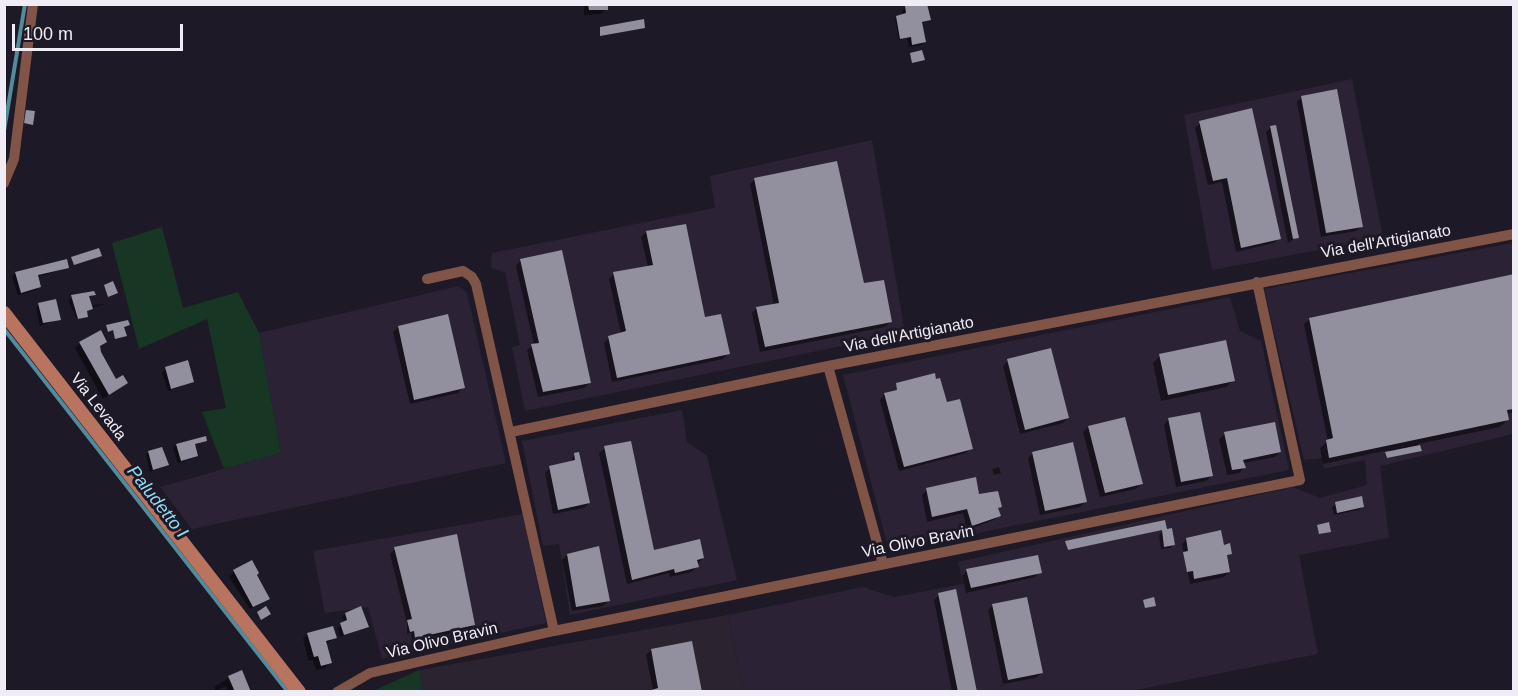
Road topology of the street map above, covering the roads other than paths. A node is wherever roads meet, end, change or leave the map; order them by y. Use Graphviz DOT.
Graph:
graph roads {
  1 [pos="33,4"];
  2 [pos="4,183"];
  3 [pos="1514,234"];
  4 [pos="427,279"];
  5 [pos="1257,282"];
  6 [pos="4,313"];
  7 [pos="828,366"];
  8 [pos="511,432"];
  9 [pos="883,564"];
  10 [pos="554,631"];
  11 [pos="342,690"];
  12 [pos="299,692"];
  1 -- 2 [label="street"];
  3 -- 5 [label="street, Via dell'Artigianato"];
  4 -- 8 [label="street"];
  5 -- 7 [label="street, Via dell'Artigianato"];
  5 -- 9 [label="street, Via Olivo Bravin"];
  6 -- 12 [label="main road, Via Levada"];
  7 -- 8 [label="street, Via dell'Artigianato"];
  7 -- 9 [label="street"];
  8 -- 10 [label="street"];
  9 -- 10 [label="street, Via Olivo Bravin"];
  10 -- 11 [label="street, Via Olivo Bravin"];
}
